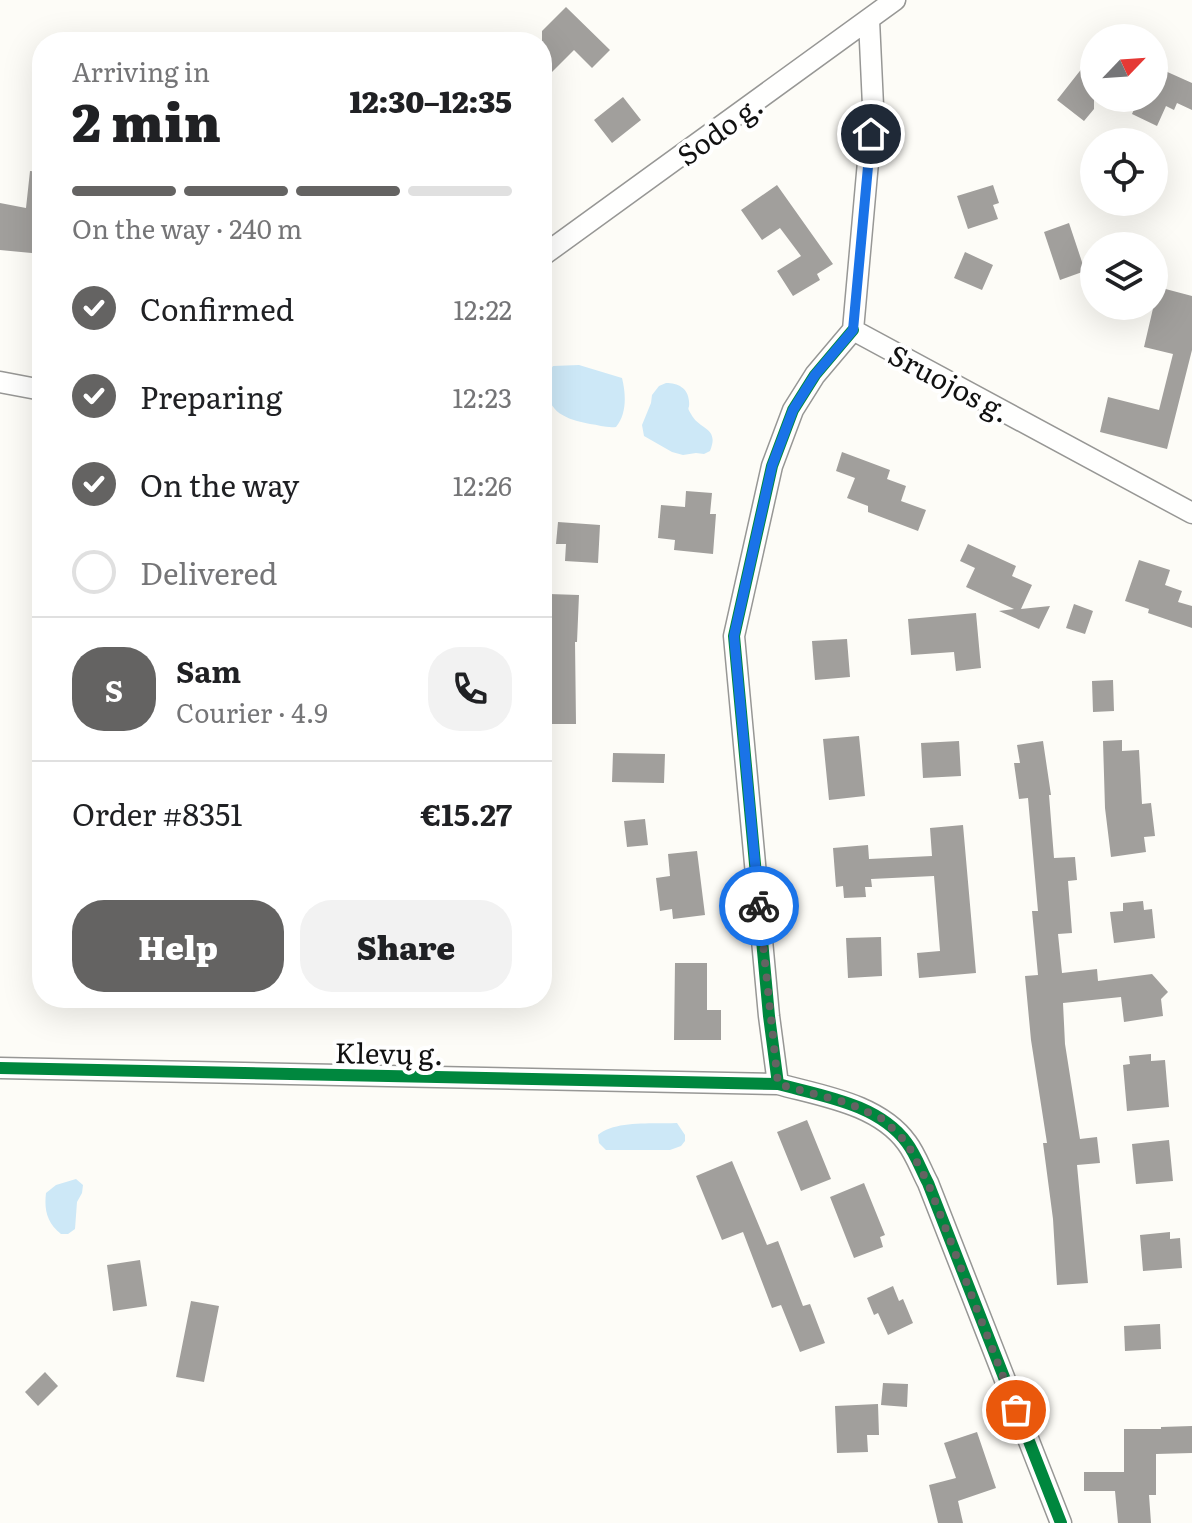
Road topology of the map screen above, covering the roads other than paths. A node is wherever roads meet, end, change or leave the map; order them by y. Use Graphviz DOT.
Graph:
graph roads {
  1 [pos="895,0"];
  2 [pos="869,20"];
  3 [pos="552,249"];
  4 [pos="853,330"];
  5 [pos="0,382"];
  6 [pos="32,388"];
  7 [pos="1192,513"];
  8 [pos="0,1068"];
  9 [pos="778,1084"];
  10 [pos="1061,1523"];
  1 -- 2 [label="street, Sodo g."];
  2 -- 3 [label="street, Sodo g."];
  2 -- 4 [label="street"];
  4 -- 7 [label="street, Sruojos g."];
  4 -- 9 [label="street"];
  5 -- 6 [label="street"];
  8 -- 9 [label="street, Klevų g."];
  9 -- 10 [label="street, Klevų g."];
}
